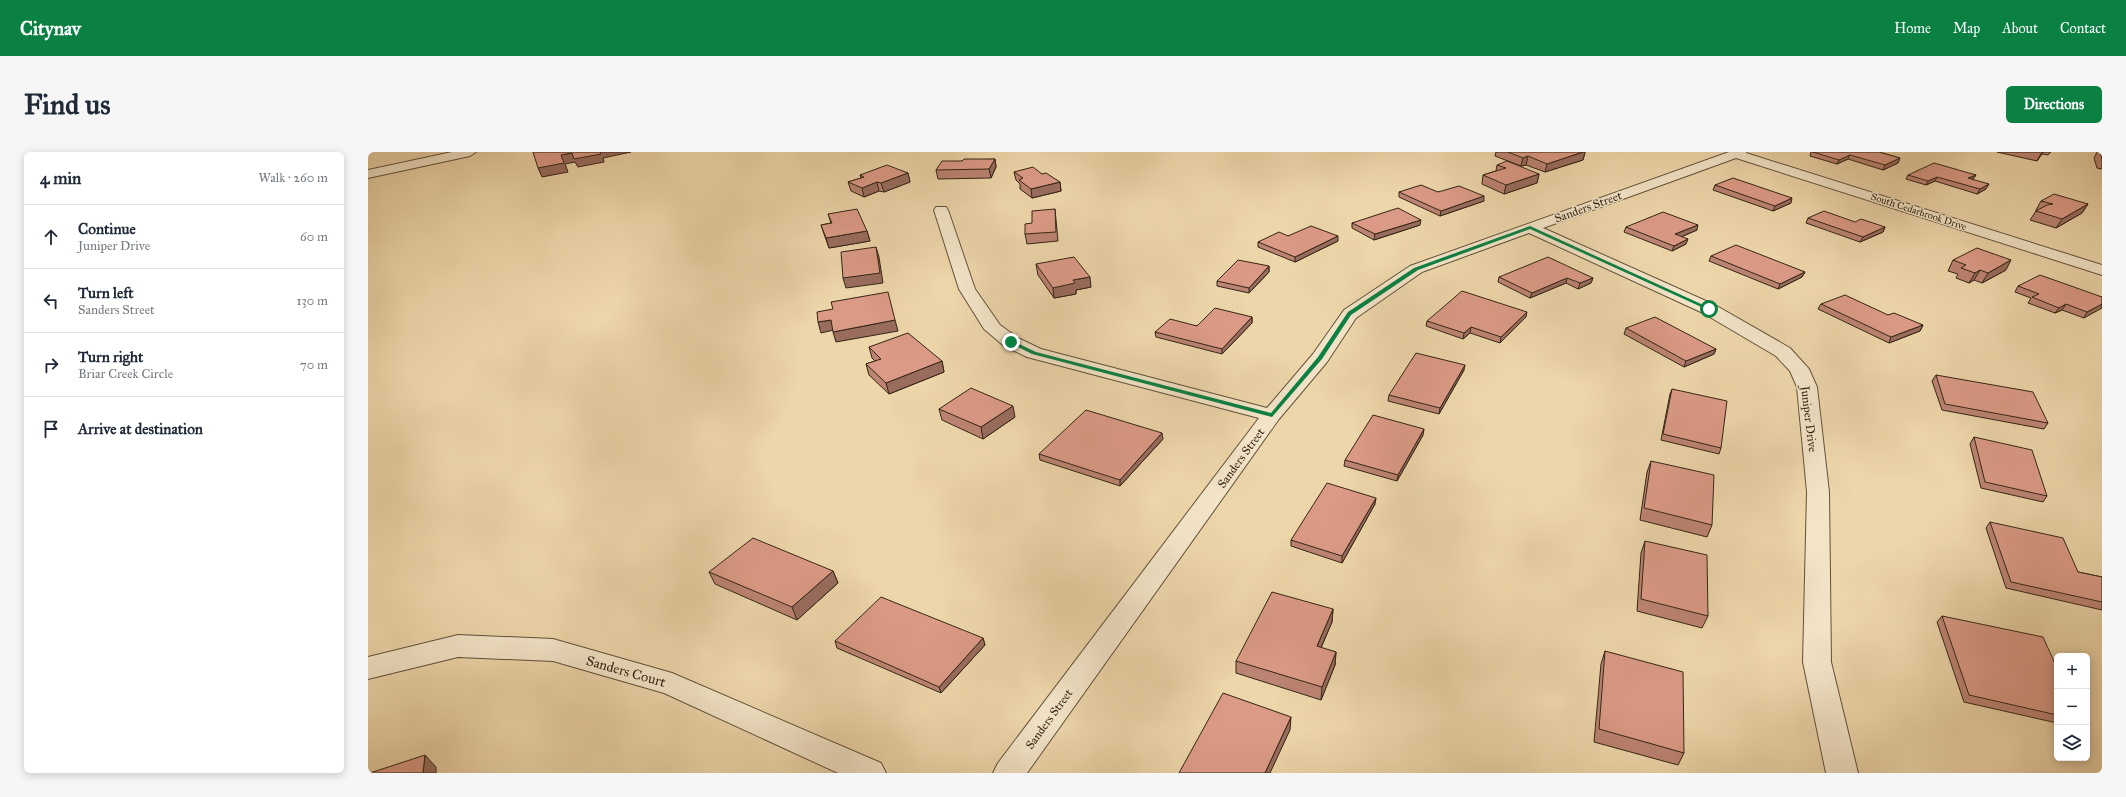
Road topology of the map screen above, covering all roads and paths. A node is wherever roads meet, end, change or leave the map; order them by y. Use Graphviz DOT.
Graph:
graph roads {
  1 [pos="470,152"];
  2 [pos="1738,153"];
  3 [pos="368,174"];
  4 [pos="941,210"];
  5 [pos="1530,228"];
  6 [pos="2102,270"];
  7 [pos="1272,415"];
  8 [pos="368,668"];
  9 [pos="870,773"];
  10 [pos="1009,773"];
  11 [pos="1842,773"];
  1 -- 3 [label="street"];
  2 -- 5 [label="street, Sanders Street"];
  2 -- 6 [label="street, South Cedarbrook Drive"];
  4 -- 7 [label="street"];
  5 -- 7 [label="street, Sanders Street"];
  5 -- 11 [label="street, Juniper Drive"];
  7 -- 10 [label="street, Sanders Street"];
  8 -- 9 [label="street, Sanders Court"];
}
